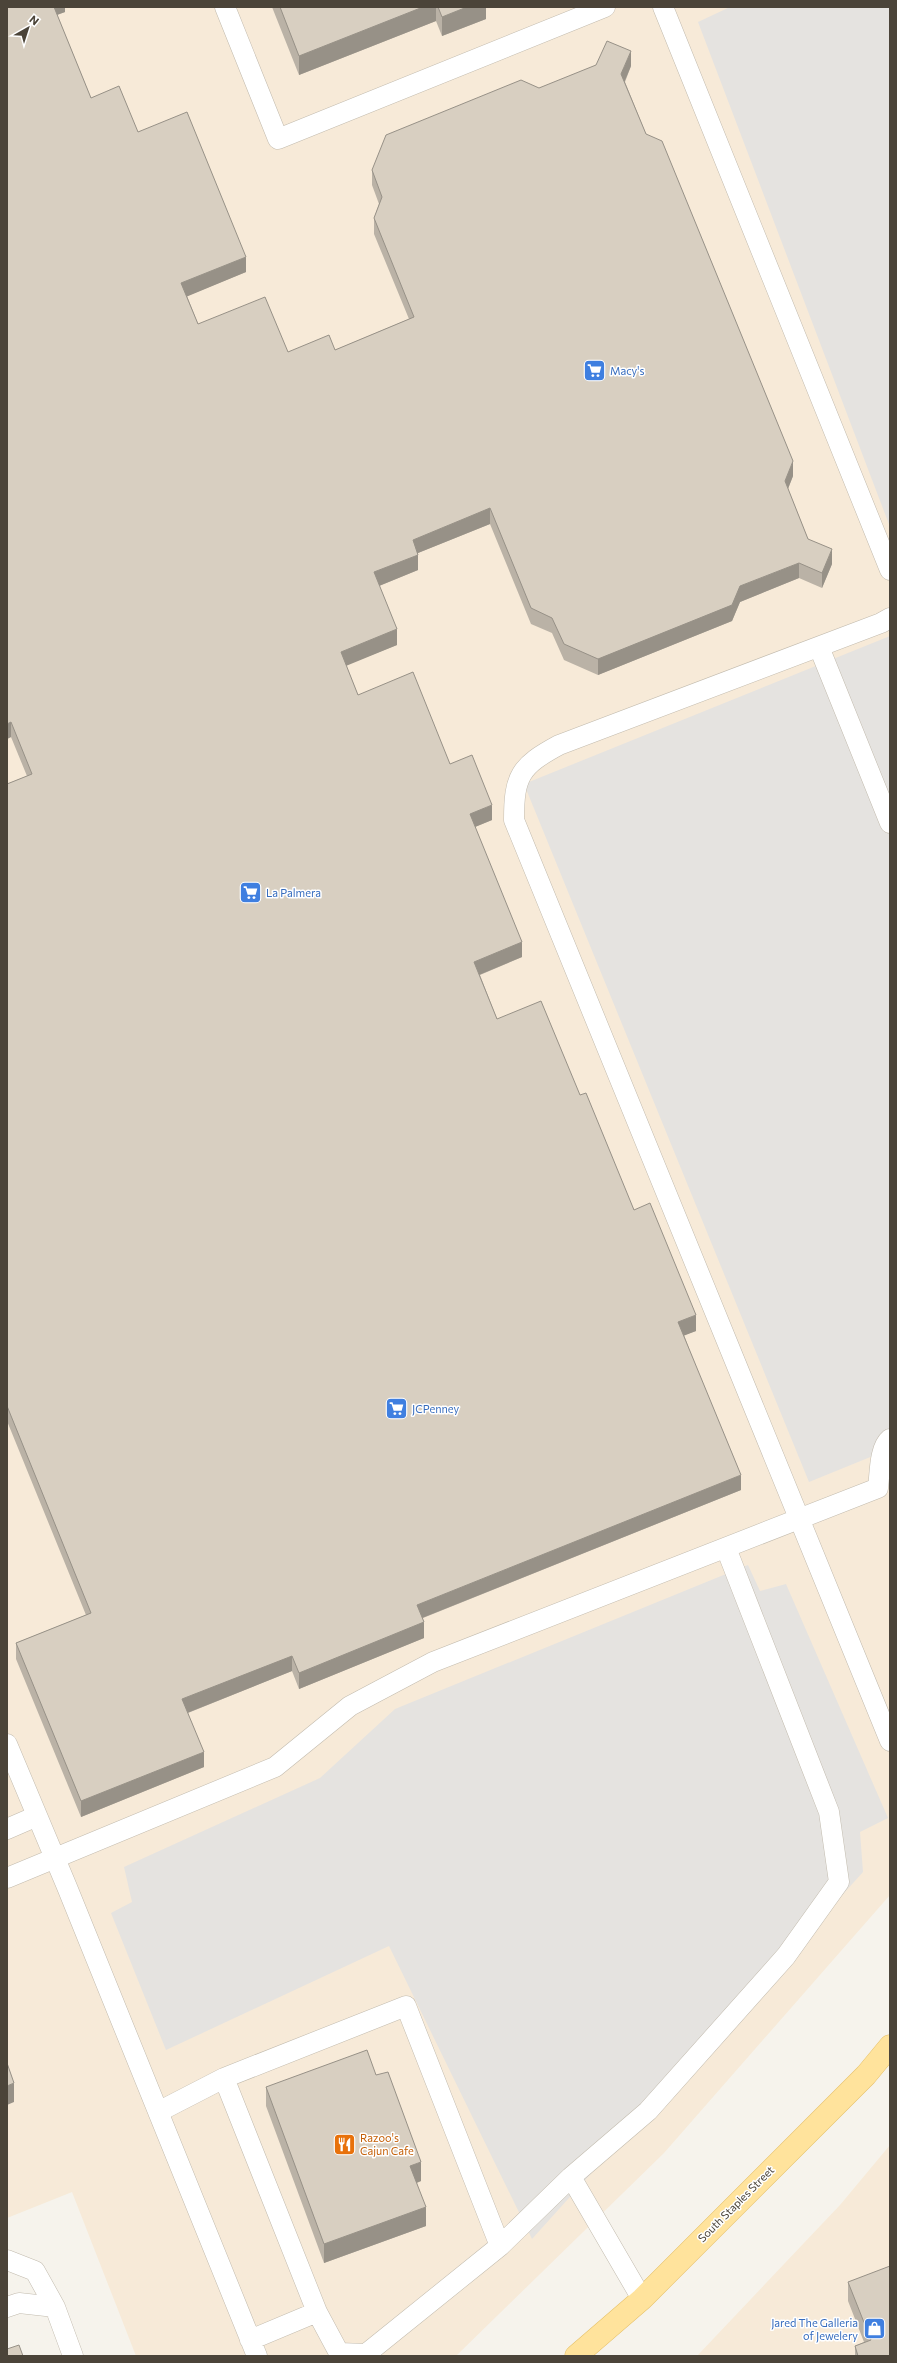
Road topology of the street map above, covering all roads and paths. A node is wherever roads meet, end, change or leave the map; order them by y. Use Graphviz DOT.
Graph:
graph roads {
  1 [pos="225,7"];
  2 [pos="605,7"];
  3 [pos="663,7"];
  4 [pos="890,570"];
  5 [pos="890,618"];
  6 [pos="819,647"];
  7 [pos="890,823"];
  8 [pos="890,1439"];
  9 [pos="799,1519"];
  10 [pos="726,1548"];
  11 [pos="890,1741"];
  12 [pos="7,1744"];
  13 [pos="37,1816"];
  14 [pos="7,1829"];
  15 [pos="55,1858"];
  16 [pos="7,1878"];
  17 [pos="890,2046"];
  18 [pos="224,2078"];
  19 [pos="158,2112"];
  20 [pos="571,2177"];
  21 [pos="500,2246"];
  22 [pos="7,2260"];
  23 [pos="642,2299"];
  24 [pos="11,2302"];
  25 [pos="55,2307"];
  26 [pos="317,2312"];
  27 [pos="254,2348"];
  28 [pos="73,2356"];
  29 [pos="576,2356"];
  1 -- 2 [label="lane"];
  3 -- 4 [label="lane"];
  5 -- 6 [label="lane"];
  6 -- 7 [label="lane"];
  6 -- 9 [label="lane"];
  8 -- 9 [label="lane"];
  9 -- 10 [label="lane"];
  9 -- 11 [label="lane"];
  10 -- 15 [label="lane"];
  10 -- 20 [label="lane"];
  12 -- 13 [label="lane"];
  13 -- 14 [label="lane"];
  13 -- 15 [label="lane"];
  15 -- 16 [label="lane"];
  15 -- 19 [label="lane"];
  17 -- 23 [label="main road, South Staples Street"];
  18 -- 19 [label="lane"];
  18 -- 21 [label="lane"];
  18 -- 26 [label="lane"];
  19 -- 27 [label="lane"];
  20 -- 21 [label="lane"];
  20 -- 23 [label="lane"];
  21 -- 26 [label="lane"];
  22 -- 25 [label="lane"];
  23 -- 29 [label="main road, South Staples Street"];
  24 -- 25 [label="lane"];
  25 -- 28 [label="lane"];
  26 -- 27 [label="lane"];
}
